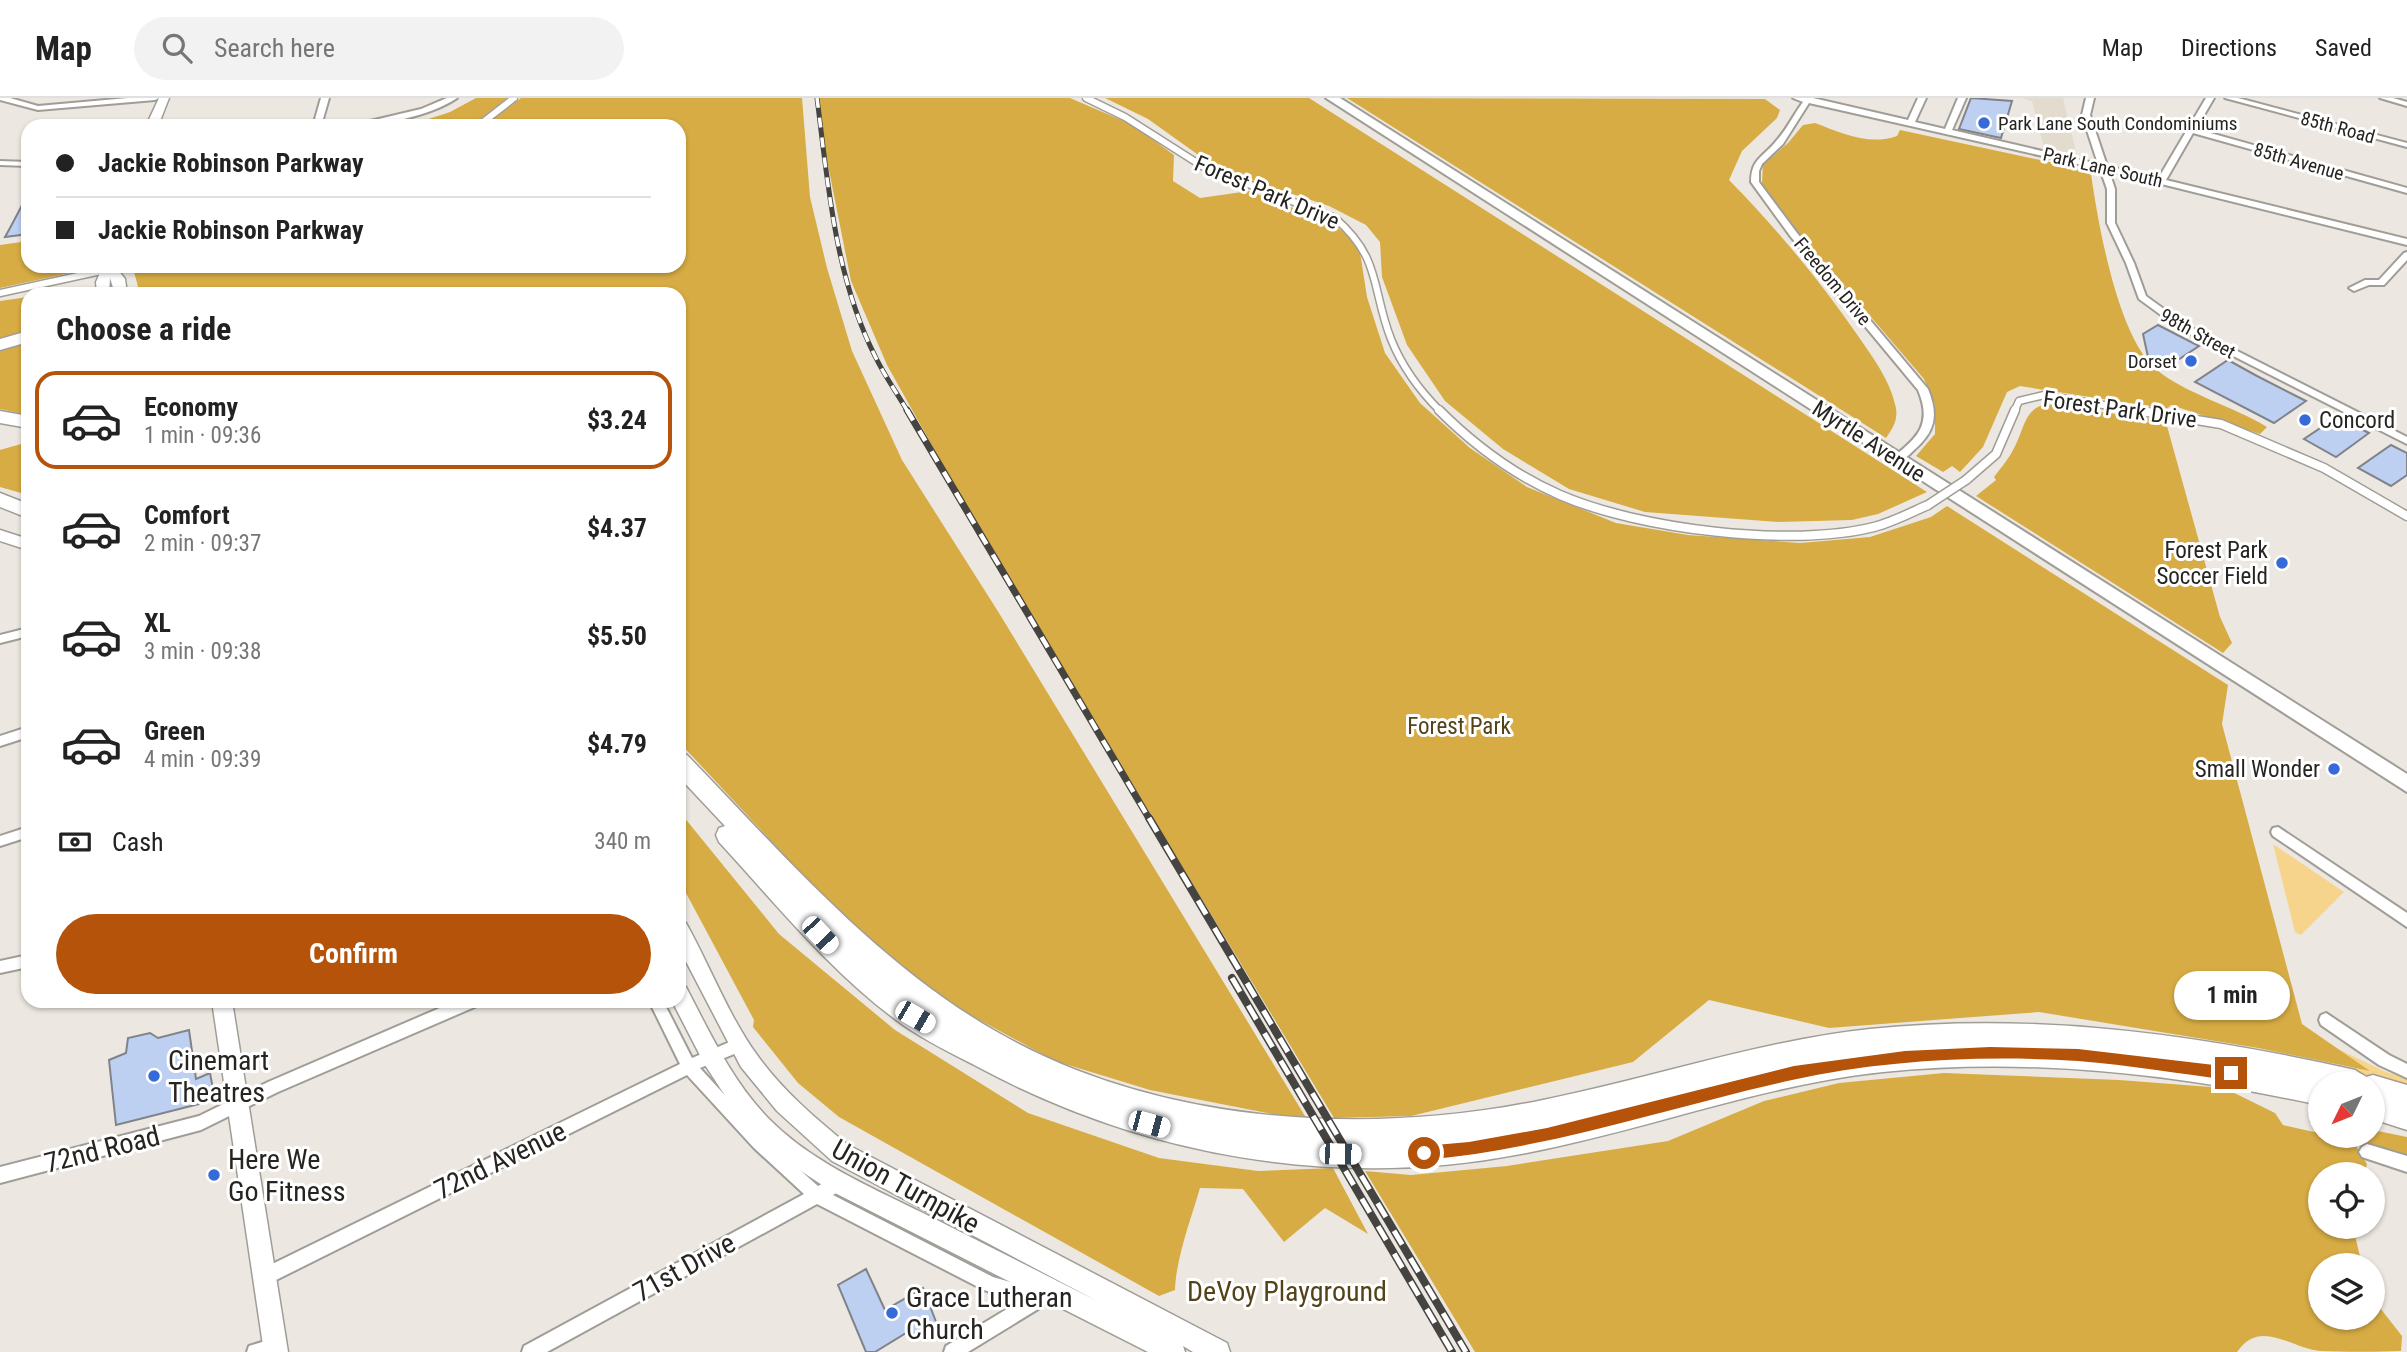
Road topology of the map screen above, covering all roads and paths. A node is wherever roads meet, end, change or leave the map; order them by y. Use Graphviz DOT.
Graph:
graph roads {
  1 [pos="1,98"];
  2 [pos="155,98"];
  3 [pos="164,98"];
  4 [pos="325,98"];
  5 [pos="453,98"];
  6 [pos="514,98"];
  7 [pos="1086,98"];
  8 [pos="1332,98"];
  9 [pos="1797,98"];
  10 [pos="1922,98"];
  11 [pos="1962,98"];
  12 [pos="2090,98"];
  13 [pos="2210,98"];
  14 [pos="2229,98"];
  15 [pos="2384,98"];
  16 [pos="1809,99"];
  17 [pos="2407,104"];
  18 [pos="155,119"];
  19 [pos="319,119"];
  20 [pos="393,119"];
  21 [pos="487,119"];
  22 [pos="1911,123"];
  23 [pos="1948,131"];
  24 [pos="2191,131"];
  25 [pos="2407,145"];
  26 [pos="0,163"];
  27 [pos="21,164"];
  28 [pos="2103,167"];
  29 [pos="2161,181"];
  30 [pos="2407,191"];
  31 [pos="2407,242"];
  32 [pos="2407,255"];
  33 [pos="86,273"];
  34 [pos="26,287"];
  35 [pos="21,288"];
  36 [pos="2354,288"];
  37 [pos="0,293"];
  38 [pos="21,338"];
  39 [pos="0,345"];
  40 [pos="0,417"];
  41 [pos="21,421"];
  42 [pos="0,428"];
  43 [pos="21,431"];
  44 [pos="2407,441"];
  45 [pos="1896,458"];
  46 [pos="0,500"];
  47 [pos="21,508"];
  48 [pos="2407,516"];
  49 [pos="0,535"];
  50 [pos="21,542"];
  51 [pos="21,634"];
  52 [pos="0,639"];
  53 [pos="21,734"];
  54 [pos="0,741"];
  55 [pos="686,769"];
  56 [pos="2407,784"];
  57 [pos="686,789"];
  58 [pos="2278,832"];
  59 [pos="21,834"];
  60 [pos="0,841"];
  61 [pos="2407,921"];
  62 [pos="686,943"];
  63 [pos="21,962"];
  64 [pos="0,967"];
  65 [pos="223,1008"];
  66 [pos="456,1008"];
  67 [pos="659,1008"];
  68 [pos="686,1008"];
  69 [pos="2326,1020"];
  70 [pos="738,1045"];
  71 [pos="710,1056"];
  72 [pos="688,1067"];
  73 [pos="2265,1071"];
  74 [pos="2407,1071"];
  75 [pos="2308,1081"];
  76 [pos="2385,1092"];
  77 [pos="2407,1098"];
  78 [pos="240,1106"];
  79 [pos="2385,1110"];
  80 [pos="2407,1116"];
  81 [pos="2367,1152"];
  82 [pos="2407,1164"];
  83 [pos="0,1175"];
  84 [pos="839,1183"];
  85 [pos="817,1195"];
  86 [pos="264,1277"];
  87 [pos="1046,1295"];
  88 [pos="1175,1347"];
  89 [pos="269,1350"];
  90 [pos="530,1352"];
  91 [pos="952,1352"];
  92 [pos="1218,1352"];
  1 -- 2 [label="street"];
  3 -- 18 [label="main road"];
  4 -- 19 [label="street"];
  5 -- 20 [label="street"];
  6 -- 21 [label="street"];
  7 -- 48 [label="street, Forest Park Drive, bridge"];
  8 -- 45 [label="main road, Myrtle Avenue"];
  9 -- 16 [label="street, Park Lane South"];
  10 -- 22 [label="street"];
  11 -- 23 [label="street"];
  12 -- 28 [label="street, 98th Street"];
  13 -- 24 [label="street"];
  14 -- 25 [label="street, 85th Road"];
  15 -- 17 [label="street"];
  16 -- 22 [label="street, Park Lane South"];
  16 -- 45 [label="street, Freedom Drive"];
  22 -- 23 [label="street, Park Lane South"];
  23 -- 28 [label="street, Park Lane South"];
  24 -- 29 [label="street"];
  24 -- 30 [label="street, 85th Avenue"];
  26 -- 27 [label="street"];
  28 -- 29 [label="street, Park Lane South"];
  28 -- 44 [label="street, 98th Street"];
  29 -- 31 [label="street, Park Lane South"];
  32 -- 36 [label="street"];
  33 -- 34 [label="street"];
  35 -- 37 [label="street"];
  38 -- 39 [label="highway"];
  40 -- 41 [label="highway"];
  42 -- 43 [label="highway"];
  45 -- 56 [label="main road, Myrtle Avenue"];
  46 -- 47 [label="highway"];
  49 -- 50 [label="main road"];
  51 -- 52 [label="street"];
  53 -- 54 [label="street"];
  55 -- 73 [label="highway"];
  57 -- 73 [label="highway"];
  58 -- 61 [label="street"];
  59 -- 60 [label="street"];
  62 -- 70 [label="main road, Union Turnpike"];
  63 -- 64 [label="street"];
  65 -- 78 [label="main road"];
  66 -- 78 [label="street, 72nd Road"];
  67 -- 72 [label="street, Union Turnpike"];
  68 -- 71 [label="main road, Union Turnpike"];
  69 -- 74 [label="street"];
  70 -- 71 [label="street, 72nd Avenue"];
  70 -- 88 [label="main road, Union Turnpike"];
  71 -- 72 [label="street, 72nd Avenue"];
  71 -- 84 [label="main road, Union Turnpike"];
  72 -- 85 [label="street, Union Turnpike"];
  72 -- 86 [label="street, 72nd Avenue"];
  73 -- 75 [label="highway"];
  76 -- 77 [label="highway"];
  78 -- 83 [label="street, 72nd Road"];
  78 -- 86 [label="main road"];
  79 -- 80 [label="highway"];
  81 -- 82 [label="street"];
  84 -- 85 [label="street, 71st Drive"];
  84 -- 87 [label="main road, Union Turnpike"];
  85 -- 87 [label="street, Union Turnpike"];
  85 -- 90 [label="street, 71st Drive"];
  86 -- 89 [label="main road"];
  87 -- 88 [label="main road, Union Turnpike"];
  87 -- 91 [label="street"];
  88 -- 92 [label="main road, Union Turnpike"];
}
